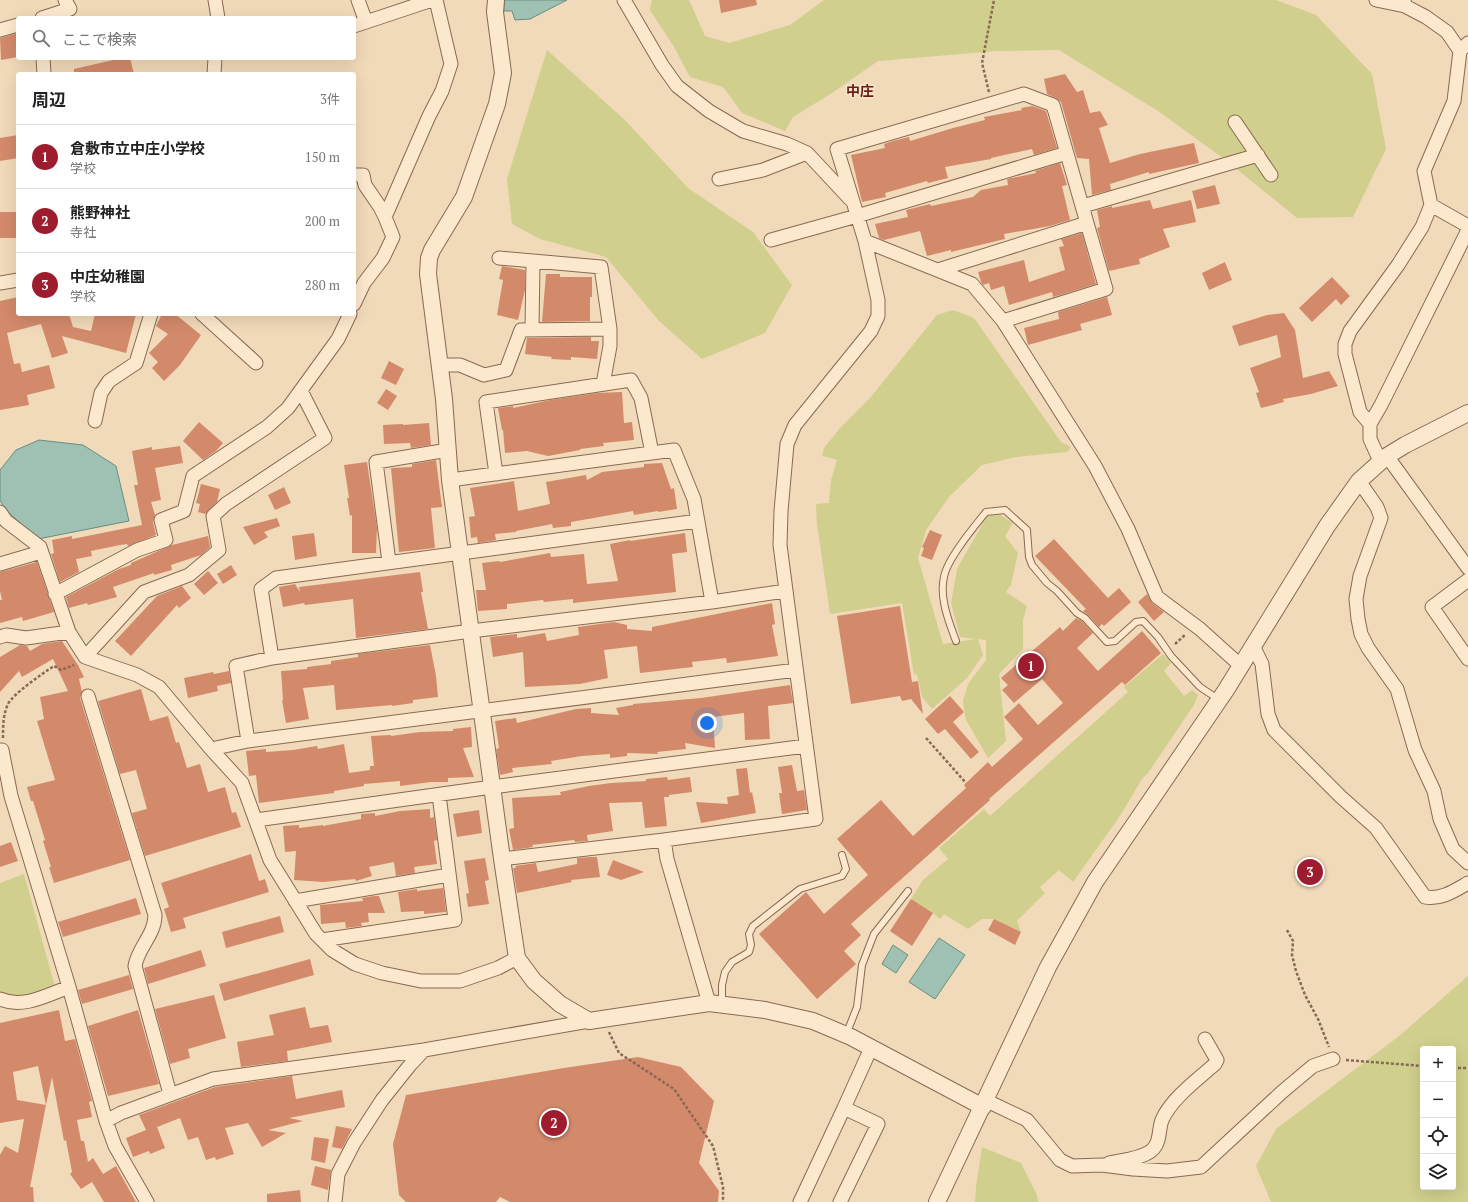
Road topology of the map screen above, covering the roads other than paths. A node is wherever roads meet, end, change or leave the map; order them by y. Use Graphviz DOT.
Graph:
graph roads {
  1 [pos="65,0"];
  2 [pos="215,0"];
  3 [pos="358,0"];
  4 [pos="432,0"];
  5 [pos="436,0"];
  6 [pos="496,0"];
  7 [pos="624,0"];
  8 [pos="1376,0"];
  9 [pos="1405,3"];
  10 [pos="48,16"];
  11 [pos="218,16"];
  12 [pos="360,24"];
  13 [pos="16,26"];
  14 [pos="0,30"];
  15 [pos="1464,47"];
  16 [pos="43,60"];
  17 [pos="215,60"];
  18 [pos="44,72"];
  19 [pos="214,72"];
  20 [pos="1235,122"];
  21 [pos="807,153"];
  22 [pos="1067,153"];
  23 [pos="1258,155"];
  24 [pos="356,175"];
  25 [pos="1271,175"];
  26 [pos="719,179"];
  27 [pos="853,202"];
  28 [pos="1431,205"];
  29 [pos="1082,206"];
  30 [pos="857,216"];
  31 [pos="385,217"];
  32 [pos="1088,224"];
  33 [pos="1468,226"];
  34 [pos="1468,230"];
  35 [pos="771,240"];
  36 [pos="865,241"];
  37 [pos="499,258"];
  38 [pos="533,261"];
  39 [pos="938,270"];
  40 [pos="16,280"];
  41 [pos="0,283"];
  42 [pos="356,300"];
  43 [pos="150,316"];
  44 [pos="204,316"];
  45 [pos="349,316"];
  46 [pos="1003,321"];
  47 [pos="610,329"];
  48 [pos="532,330"];
  49 [pos="256,363"];
  50 [pos="440,365"];
  51 [pos="604,384"];
  52 [pos="301,391"];
  53 [pos="1468,413"];
  54 [pos="95,420"];
  55 [pos="1370,424"];
  56 [pos="448,450"];
  57 [pos="652,453"];
  58 [pos="1383,458"];
  59 [pos="496,474"];
  60 [pos="450,480"];
  61 [pos="1359,481"];
  62 [pos="0,512"];
  63 [pos="698,521"];
  64 [pos="41,552"];
  65 [pos="461,552"];
  66 [pos="389,562"];
  67 [pos="0,564"];
  68 [pos="1468,568"];
  69 [pos="1468,580"];
  70 [pos="785,591"];
  71 [pos="55,594"];
  72 [pos="712,602"];
  73 [pos="471,631"];
  74 [pos="69,632"];
  75 [pos="0,637"];
  76 [pos="956,641"];
  77 [pos="1253,646"];
  78 [pos="85,657"];
  79 [pos="272,658"];
  80 [pos="1468,658"];
  81 [pos="1241,666"];
  82 [pos="796,670"];
  83 [pos="88,696"];
  84 [pos="1219,700"];
  85 [pos="482,710"];
  86 [pos="248,741"];
  87 [pos="806,746"];
  88 [pos="211,749"];
  89 [pos="1,750"];
  90 [pos="492,787"];
  91 [pos="439,795"];
  92 [pos="256,820"];
  93 [pos="664,840"];
  94 [pos="842,855"];
  95 [pos="502,859"];
  96 [pos="1468,863"];
  97 [pos="450,875"];
  98 [pos="1468,884"];
  99 [pos="908,891"];
  100 [pos="295,900"];
  101 [pos="322,940"];
  102 [pos="517,958"];
  103 [pos="69,987"];
  104 [pos="0,998"];
  105 [pos="716,1004"];
  106 [pos="596,1020"];
  107 [pos="846,1035"];
  108 [pos="1206,1039"];
  109 [pos="871,1048"];
  110 [pos="424,1050"];
  111 [pos="1333,1059"];
  112 [pos="170,1094"];
  113 [pos="984,1103"];
  114 [pos="844,1108"];
  115 [pos="106,1121"];
  116 [pos="1102,1165"];
  117 [pos="147,1202"];
  118 [pos="335,1202"];
  119 [pos="800,1202"];
  120 [pos="840,1202"];
  121 [pos="937,1202"];
  1 -- 10 [label="street"];
  2 -- 11 [label="street"];
  3 -- 12 [label="street"];
  4 -- 12 [label="street"];
  5 -- 31 [label="street"];
  6 -- 50 [label="street"];
  7 -- 21 [label="street"];
  8 -- 9 [label="street"];
  9 -- 15 [label="street"];
  13 -- 14 [label="street"];
  15 -- 28 [label="street"];
  16 -- 18 [label="street"];
  17 -- 19 [label="street"];
  20 -- 23 [label="street"];
  21 -- 26 [label="street"];
  21 -- 27 [label="street"];
  22 -- 27 [label="street"];
  22 -- 29 [label="street"];
  22 -- 30 [label="street"];
  23 -- 25 [label="street"];
  23 -- 29 [label="street"];
  24 -- 31 [label="street"];
  27 -- 30 [label="street"];
  28 -- 33 [label="street"];
  28 -- 55 [label="street"];
  29 -- 32 [label="street"];
  30 -- 35 [label="street"];
  30 -- 36 [label="street"];
  31 -- 42 [label="street"];
  32 -- 39 [label="street"];
  32 -- 46 [label="street"];
  34 -- 55 [label="street"];
  36 -- 39 [label="street"];
  36 -- 70 [label="street"];
  37 -- 38 [label="street"];
  38 -- 47 [label="street"];
  38 -- 48 [label="street"];
  39 -- 46 [label="street"];
  40 -- 41 [label="street"];
  43 -- 54 [label="street"];
  44 -- 49 [label="street"];
  45 -- 52 [label="street"];
  46 -- 81 [label="street"];
  47 -- 48 [label="street"];
  47 -- 51 [label="street"];
  48 -- 50 [label="street"];
  50 -- 56 [label="street"];
  51 -- 57 [label="street"];
  51 -- 59 [label="street"];
  52 -- 71 [label="street"];
  52 -- 78 [label="street"];
  53 -- 58 [label="street"];
  55 -- 58 [label="street"];
  56 -- 60 [label="street"];
  56 -- 66 [label="street"];
  57 -- 59 [label="street"];
  57 -- 63 [label="street"];
  58 -- 61 [label="street"];
  58 -- 68 [label="street"];
  59 -- 60 [label="street"];
  60 -- 65 [label="street"];
  61 -- 77 [label="street"];
  61 -- 96 [label="street"];
  62 -- 64 [label="street"];
  63 -- 65 [label="street"];
  63 -- 72 [label="street"];
  64 -- 67 [label="street"];
  64 -- 71 [label="street"];
  65 -- 66 [label="street"];
  65 -- 73 [label="street"];
  66 -- 79 [label="street"];
  69 -- 80 [label="street"];
  70 -- 72 [label="street"];
  70 -- 82 [label="street"];
  71 -- 74 [label="street"];
  72 -- 73 [label="street"];
  73 -- 79 [label="street"];
  73 -- 85 [label="street"];
  74 -- 75 [label="street"];
  74 -- 78 [label="street"];
  76 -- 84 [label="lane"];
  77 -- 81 [label="street"];
  77 -- 98 [label="street"];
  78 -- 88 [label="street"];
  79 -- 86 [label="street"];
  81 -- 84 [label="street"];
  82 -- 85 [label="street"];
  82 -- 87 [label="street"];
  83 -- 112 [label="street"];
  84 -- 113 [label="street"];
  85 -- 86 [label="street"];
  85 -- 90 [label="street"];
  86 -- 88 [label="street"];
  87 -- 90 [label="street"];
  87 -- 93 [label="street"];
  88 -- 92 [label="street"];
  89 -- 103 [label="street"];
  90 -- 91 [label="street"];
  90 -- 95 [label="street"];
  91 -- 92 [label="street"];
  91 -- 97 [label="street"];
  92 -- 100 [label="street"];
  93 -- 95 [label="street"];
  93 -- 105 [label="street"];
  94 -- 105 [label="lane"];
  95 -- 102 [label="street"];
  97 -- 100 [label="street"];
  97 -- 101 [label="street"];
  99 -- 107 [label="lane"];
  100 -- 101 [label="street"];
  101 -- 102 [label="street"];
  102 -- 106 [label="street"];
  103 -- 104 [label="street"];
  103 -- 115 [label="street"];
  105 -- 106 [label="street"];
  105 -- 107 [label="street"];
  106 -- 110 [label="street"];
  107 -- 109 [label="street"];
  108 -- 116 [label="street"];
  109 -- 113 [label="street"];
  109 -- 114 [label="street"];
  110 -- 112 [label="street"];
  110 -- 118 [label="street"];
  111 -- 116 [label="street"];
  112 -- 115 [label="street"];
  113 -- 116 [label="street"];
  113 -- 121 [label="street"];
  114 -- 119 [label="street"];
  114 -- 120 [label="street"];
  115 -- 117 [label="street"];
}
